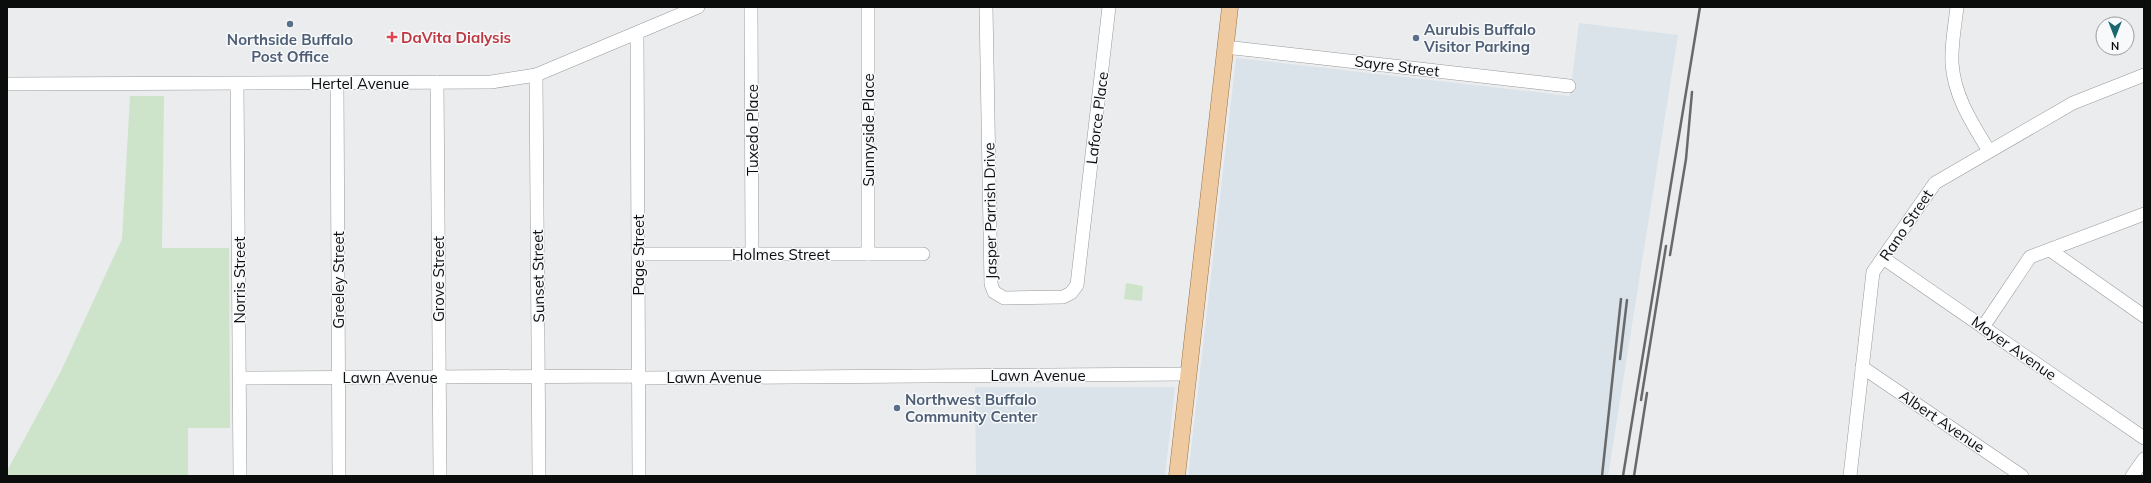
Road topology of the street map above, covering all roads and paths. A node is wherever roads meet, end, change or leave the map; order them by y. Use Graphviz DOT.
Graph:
graph roads {
  1 [pos="698,7"];
  2 [pos="751,7"];
  3 [pos="868,7"];
  4 [pos="986,7"];
  5 [pos="1109,7"];
  6 [pos="1230,7"];
  7 [pos="1957,7"];
  8 [pos="637,34"];
  9 [pos="1225,47"];
  10 [pos="536,75"];
  11 [pos="2144,75"];
  12 [pos="437,82"];
  13 [pos="337,83"];
  14 [pos="7,84"];
  15 [pos="237,84"];
  16 [pos="1569,86"];
  17 [pos="1989,151"];
  18 [pos="2144,214"];
  19 [pos="1084,230"];
  20 [pos="2050,250"];
  21 [pos="638,254"];
  22 [pos="752,254"];
  23 [pos="868,254"];
  24 [pos="923,254"];
  25 [pos="1883,258"];
  26 [pos="2144,316"];
  27 [pos="1983,327"];
  28 [pos="1862,367"];
  29 [pos="1188,374"];
  30 [pos="439,377"];
  31 [pos="539,377"];
  32 [pos="639,377"];
  33 [pos="240,378"];
  34 [pos="338,378"];
  35 [pos="2144,438"];
  36 [pos="2144,459"];
  37 [pos="240,476"];
  38 [pos="339,476"];
  39 [pos="440,476"];
  40 [pos="540,476"];
  41 [pos="639,476"];
  42 [pos="1177,476"];
  43 [pos="1850,476"];
  44 [pos="2022,476"];
  45 [pos="2132,476"];
  1 -- 8 [label="street, Hertel Avenue"];
  2 -- 22 [label="street, Tuxedo Place"];
  3 -- 23 [label="street, Sunnyside Place"];
  4 -- 19 [label="street, Jasper Parrish Drive"];
  5 -- 19 [label="street, Laforce Place"];
  6 -- 9 [label="main road"];
  7 -- 17 [label="street"];
  8 -- 10 [label="street, Hertel Avenue"];
  8 -- 21 [label="street, Page Street"];
  9 -- 16 [label="street, Sayre Street"];
  9 -- 29 [label="main road"];
  10 -- 12 [label="street, Hertel Avenue"];
  10 -- 31 [label="street, Sunset Street"];
  11 -- 17 [label="street, Rano Street"];
  12 -- 13 [label="street, Hertel Avenue"];
  12 -- 30 [label="street, Grove Street"];
  13 -- 15 [label="street, Hertel Avenue"];
  13 -- 34 [label="street, Greeley Street"];
  14 -- 15 [label="street, Hertel Avenue"];
  15 -- 33 [label="street, Norris Street"];
  17 -- 25 [label="street, Rano Street"];
  18 -- 20 [label="street"];
  20 -- 26 [label="street"];
  20 -- 27 [label="street"];
  21 -- 22 [label="street, Holmes Street"];
  21 -- 32 [label="street, Page Street"];
  22 -- 23 [label="street, Holmes Street"];
  23 -- 24 [label="street, Holmes Street"];
  25 -- 27 [label="street, Mayer Avenue"];
  25 -- 28 [label="street, Rano Street"];
  27 -- 35 [label="street, Mayer Avenue"];
  28 -- 43 [label="street, Rano Street"];
  28 -- 44 [label="street, Albert Avenue"];
  29 -- 32 [label="street, Lawn Avenue"];
  29 -- 42 [label="main road"];
  30 -- 31 [label="street, Lawn Avenue"];
  30 -- 34 [label="street, Lawn Avenue"];
  30 -- 39 [label="street, Grove Street"];
  31 -- 32 [label="street, Lawn Avenue"];
  31 -- 40 [label="street, Sunset Street"];
  32 -- 41 [label="street, Page Street"];
  33 -- 34 [label="street, Lawn Avenue"];
  33 -- 37 [label="street, Norris Street"];
  34 -- 38 [label="street, Greeley Street"];
  36 -- 45 [label="street"];
}
